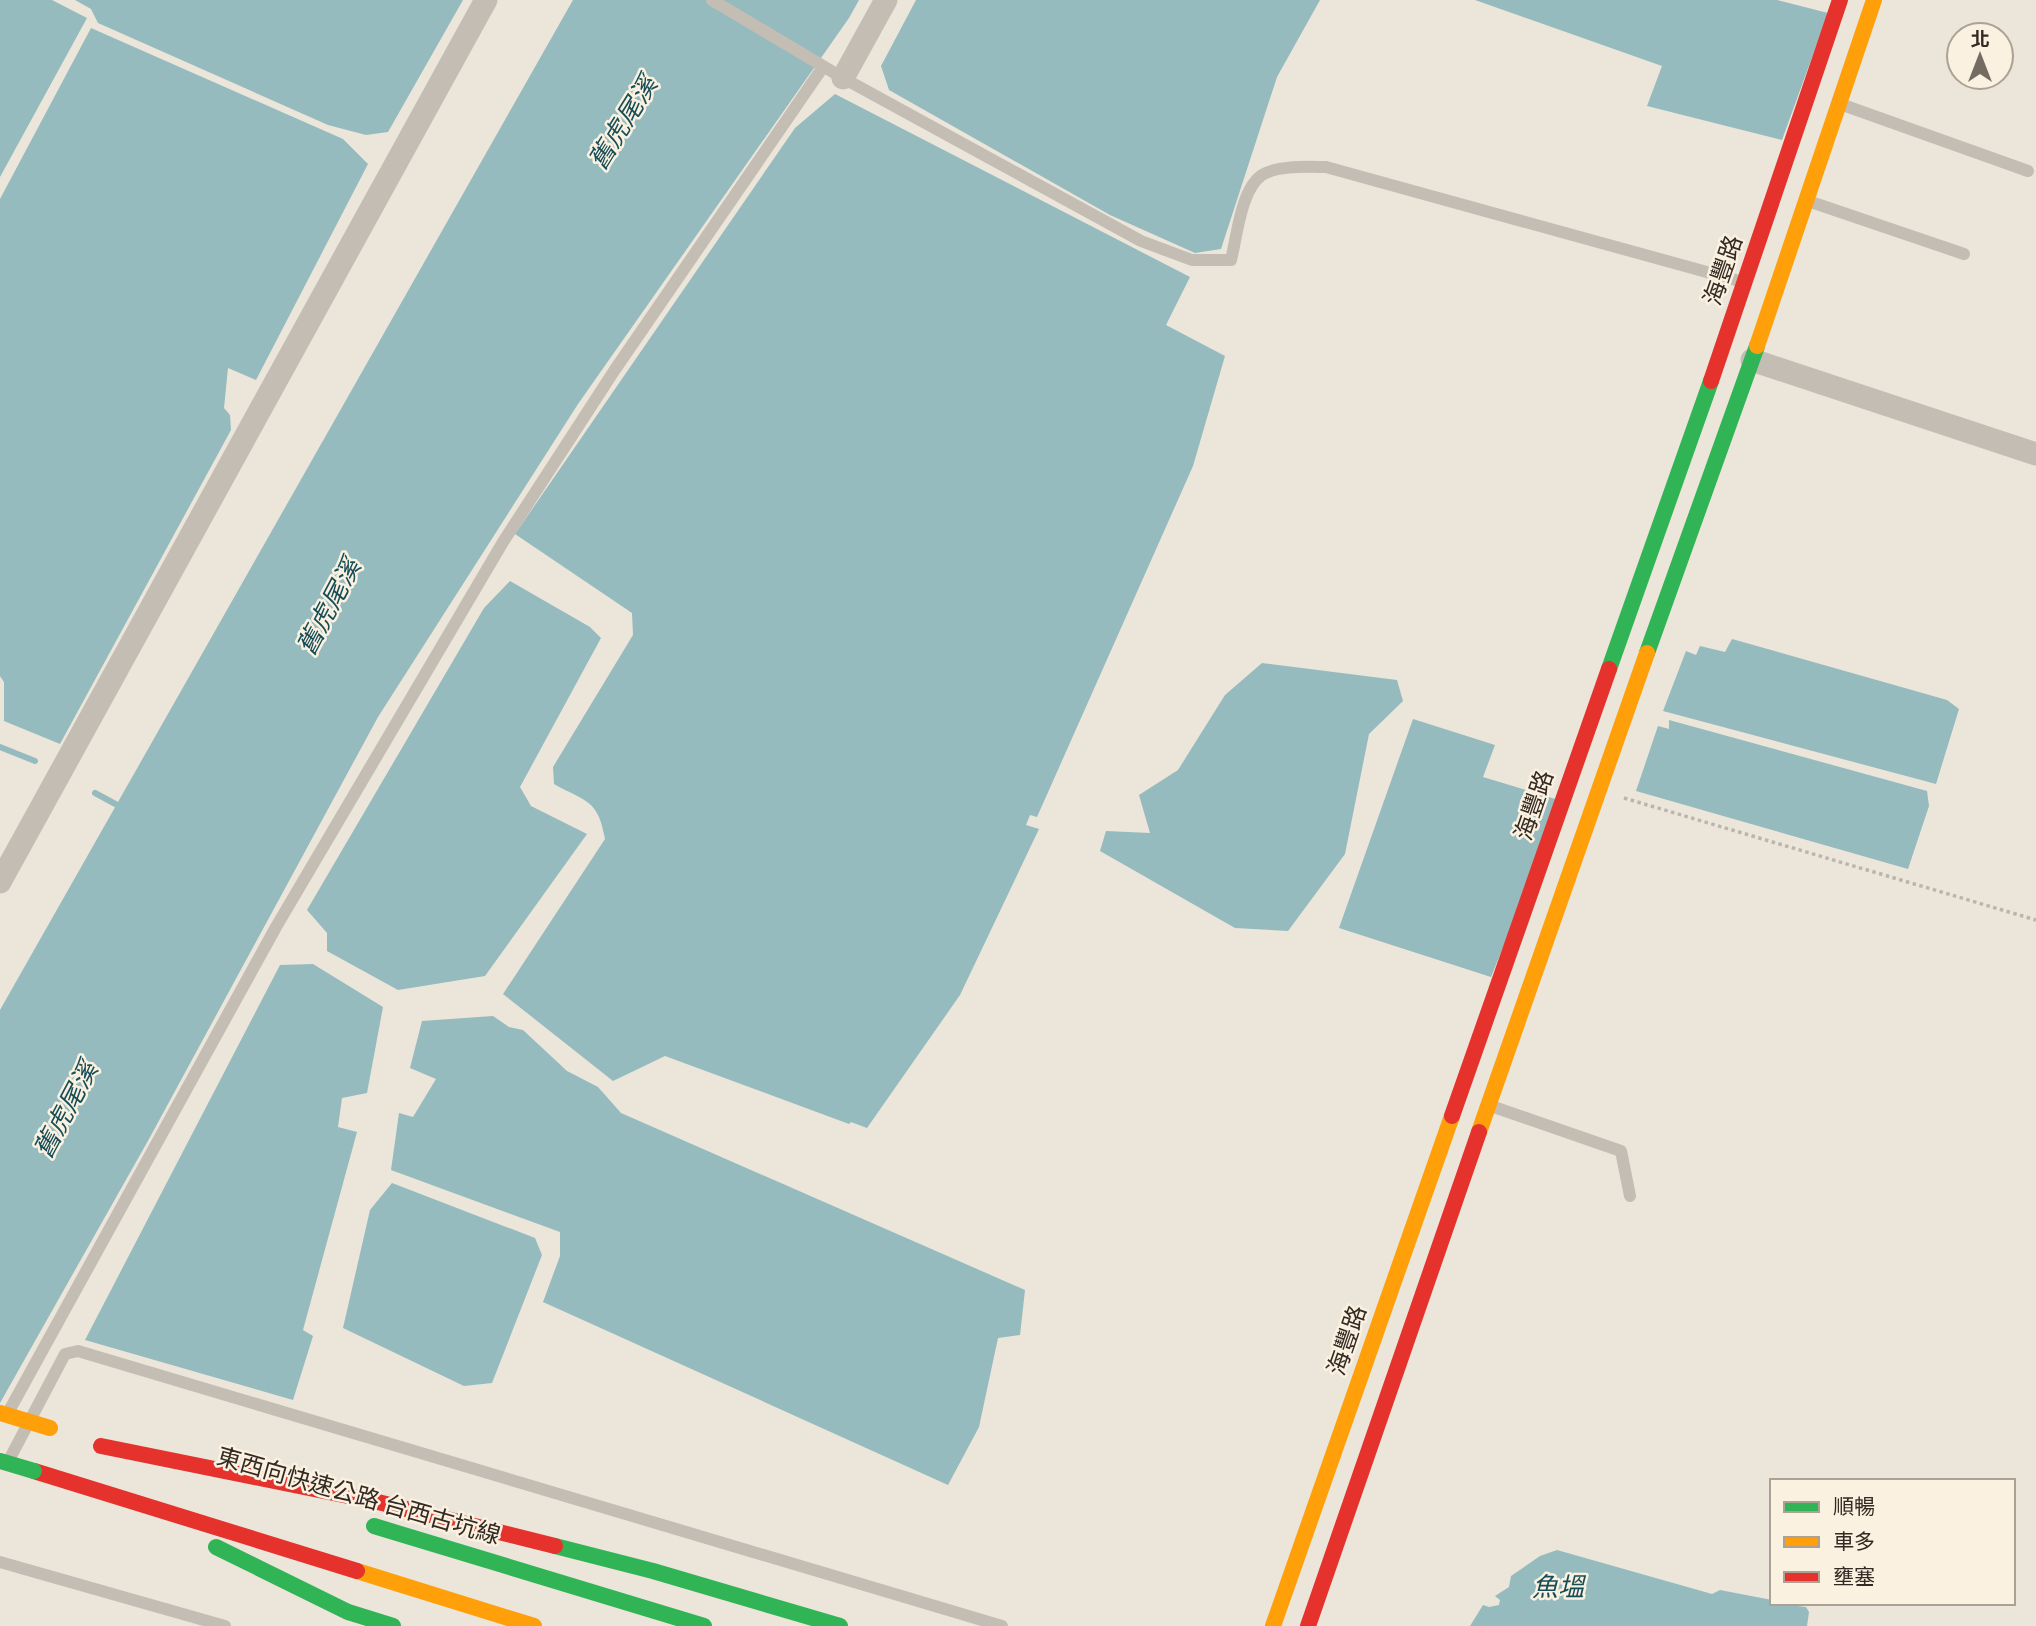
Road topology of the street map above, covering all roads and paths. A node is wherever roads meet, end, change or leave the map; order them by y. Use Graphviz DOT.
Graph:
graph roads {
  1 [pos="486,0"];
  2 [pos="712,0"];
  3 [pos="886,0"];
  4 [pos="1840,0"];
  5 [pos="1874,0"];
  6 [pos="833,73"];
  7 [pos="1839,104"];
  8 [pos="2028,171"];
  9 [pos="1807,201"];
  10 [pos="1964,254"];
  11 [pos="1761,288"];
  12 [pos="1752,360"];
  13 [pos="2036,454"];
  14 [pos="1598,790"];
  15 [pos="0,882"];
  16 [pos="2036,920"];
  17 [pos="1490,1105"];
  18 [pos="1630,1196"];
  19 [pos="0,1413"];
  20 [pos="0,1426"];
  21 [pos="56,1430"];
  22 [pos="0,1461"];
  23 [pos="0,1477"];
  24 [pos="104,1492"];
  25 [pos="286,1500"];
  26 [pos="365,1524"];
  27 [pos="0,1562"];
  28 [pos="225,1626"];
  29 [pos="393,1626"];
  30 [pos="534,1626"];
  31 [pos="704,1626"];
  32 [pos="840,1626"];
  33 [pos="1002,1626"];
  34 [pos="1273,1626"];
  35 [pos="1308,1626"];
  1 -- 15 [label="street"];
  2 -- 6 [label="lane"];
  3 -- 6 [label="street"];
  4 -- 11 [label="main road, 海豐路"];
  5 -- 7 [label="main road, 海豐路"];
  6 -- 11 [label="lane"];
  6 -- 20 [label="lane"];
  7 -- 8 [label="lane"];
  7 -- 9 [label="main road, 海豐路"];
  9 -- 10 [label="lane"];
  9 -- 11 [label="main road, 海豐路"];
  11 -- 12 [label="main road, 海豐路"];
  11 -- 34 [label="main road, 海豐路"];
  12 -- 13 [label="street"];
  12 -- 14 [label="main road, 海豐路"];
  14 -- 16 [label="path"];
  14 -- 17 [label="main road, 海豐路"];
  17 -- 18 [label="lane"];
  17 -- 35 [label="main road, 海豐路"];
  19 -- 21 [label="main road, bridge"];
  22 -- 24 [label="main road, bridge"];
  23 -- 33 [label="lane"];
  24 -- 29 [label="main road"];
  24 -- 30 [label="main road"];
  25 -- 32 [label="main road, 東西向快速公路 台西古坑線"];
  26 -- 31 [label="main road, 東西向快速公路 台西古坑線"];
  27 -- 28 [label="lane"];
}
